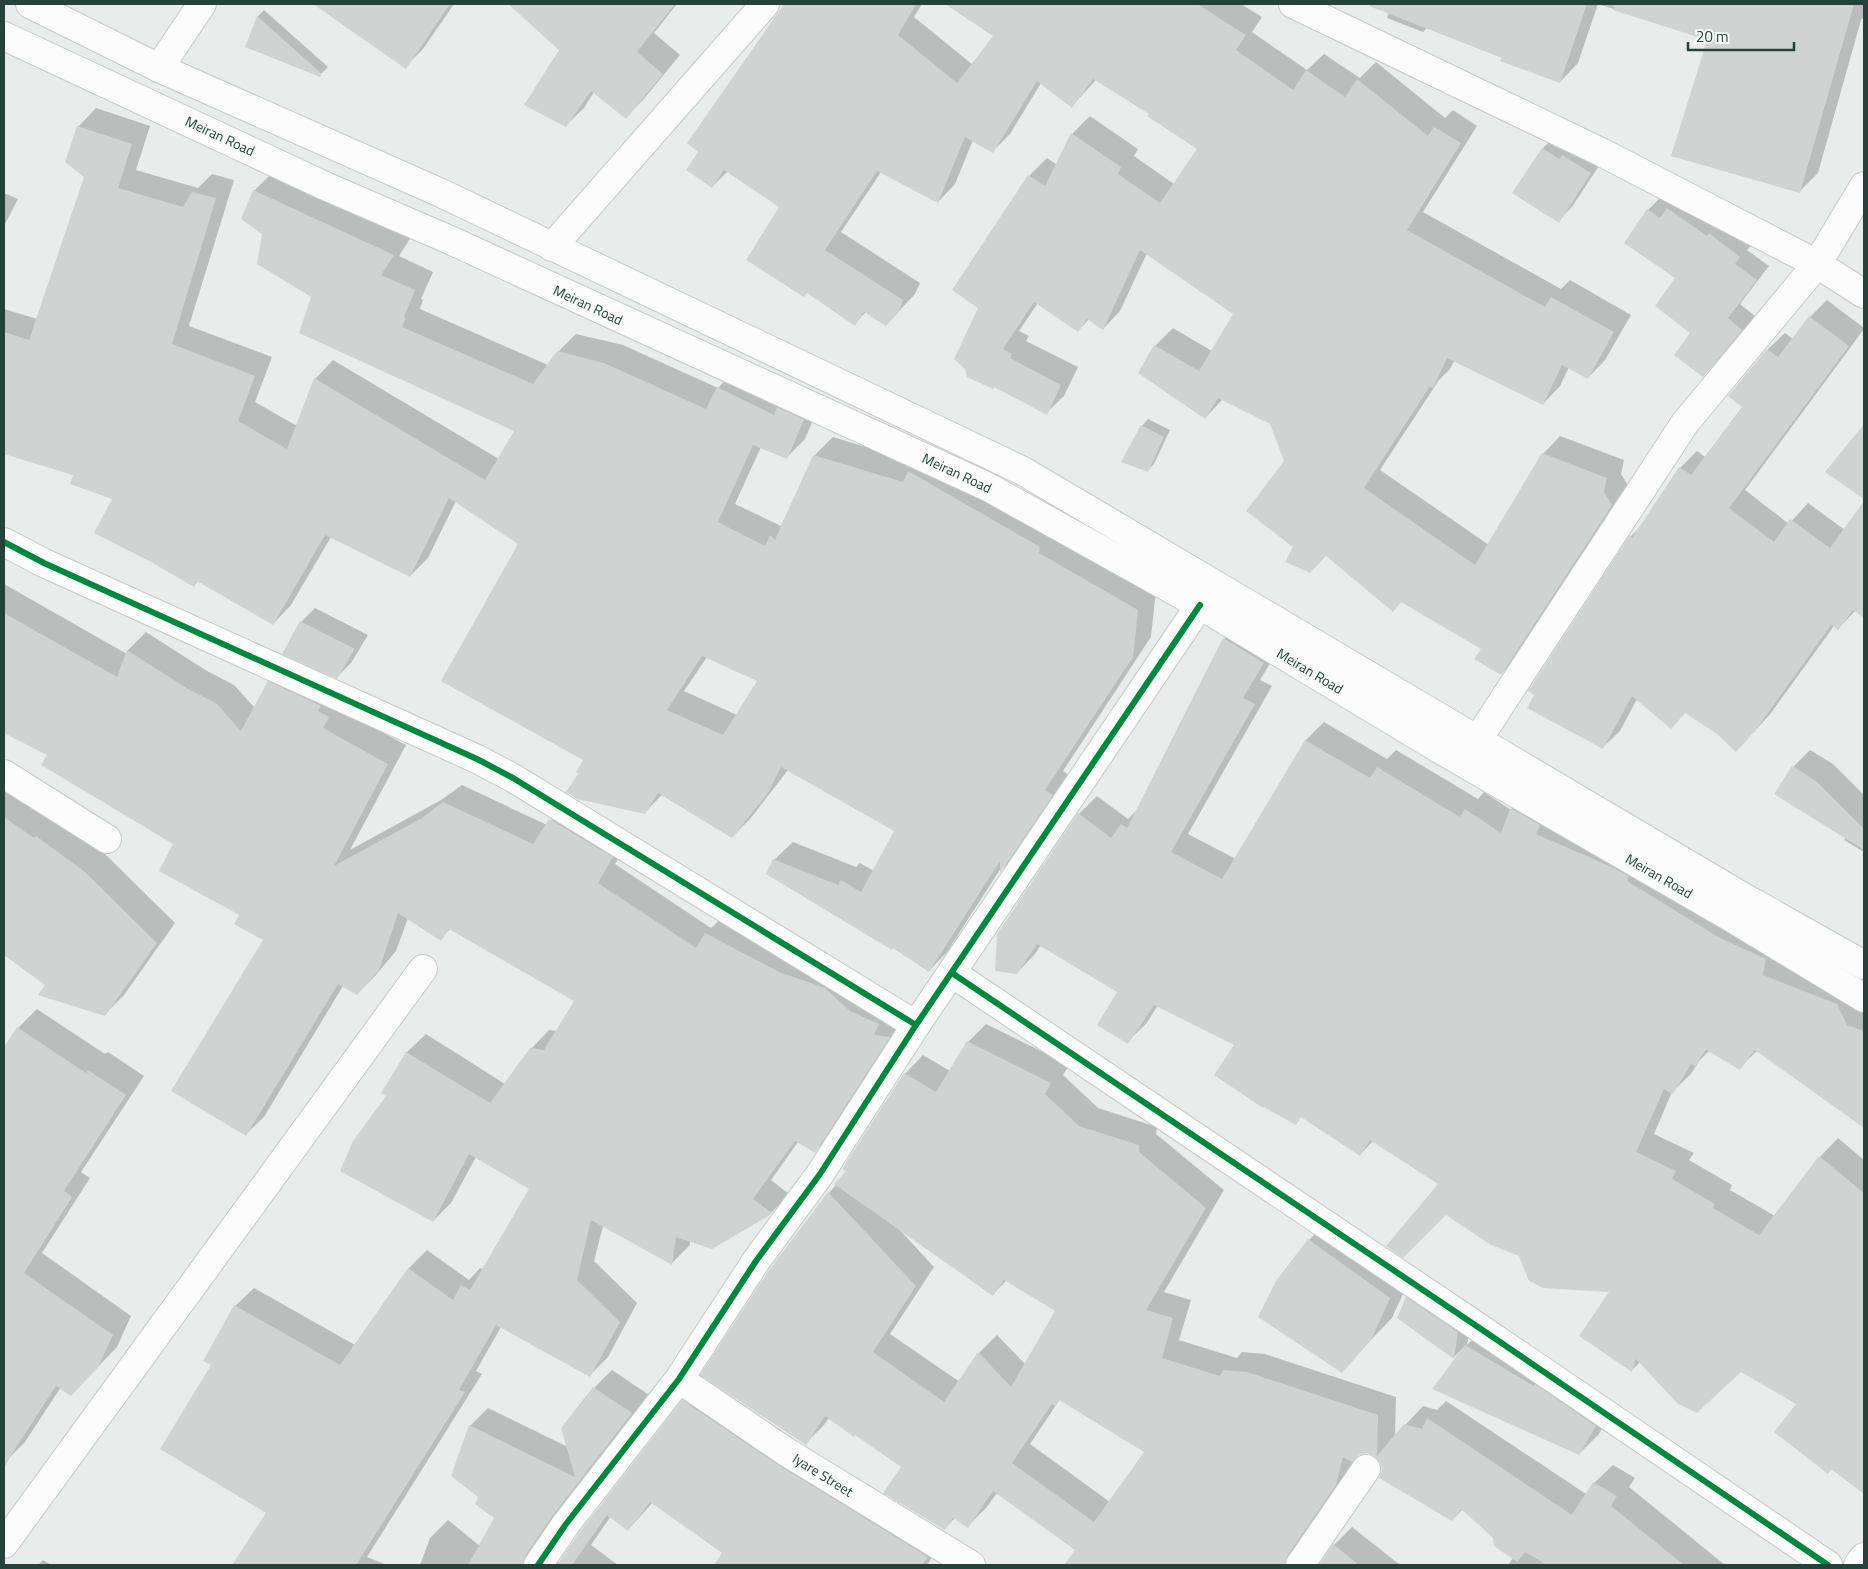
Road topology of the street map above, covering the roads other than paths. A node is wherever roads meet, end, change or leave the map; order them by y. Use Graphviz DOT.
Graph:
graph roads {
  1 [pos="30,4"];
  2 [pos="202,4"];
  3 [pos="765,4"];
  4 [pos="1293,4"];
  5 [pos="4,36"];
  6 [pos="159,68"];
  7 [pos="1864,186"];
  8 [pos="552,247"];
  9 [pos="1816,264"];
  10 [pos="1864,294"];
  11 [pos="4,542"];
  12 [pos="1200,605"];
  13 [pos="1478,739"];
  14 [pos="4,774"];
  15 [pos="107,839"];
  16 [pos="1864,965"];
  17 [pos="423,968"];
  18 [pos="952,973"];
  19 [pos="1864,998"];
  20 [pos="916,1025"];
  21 [pos="679,1379"];
  22 [pos="1366,1469"];
  23 [pos="4,1544"];
  24 [pos="1864,1556"];
  25 [pos="538,1565"];
  26 [pos="971,1565"];
  27 [pos="1300,1565"];
  28 [pos="1828,1565"];
  29 [pos="1858,1565"];
  1 -- 6 [label="street, Meiran Road"];
  2 -- 6 [label="street"];
  3 -- 8 [label="street"];
  4 -- 9 [label="street"];
  5 -- 12 [label="street, Meiran Road"];
  6 -- 8 [label="street, Meiran Road"];
  7 -- 9 [label="street"];
  8 -- 13 [label="street, Meiran Road"];
  9 -- 10 [label="street"];
  9 -- 13 [label="street"];
  11 -- 20 [label="street"];
  12 -- 18 [label="street"];
  12 -- 19 [label="street, Meiran Road"];
  13 -- 16 [label="street, Meiran Road"];
  14 -- 15 [label="street"];
  17 -- 23 [label="street"];
  18 -- 20 [label="street"];
  18 -- 28 [label="street"];
  20 -- 21 [label="street"];
  21 -- 25 [label="street"];
  21 -- 26 [label="street, Iyare Street"];
  22 -- 27 [label="street"];
  24 -- 29 [label="street"];
}
